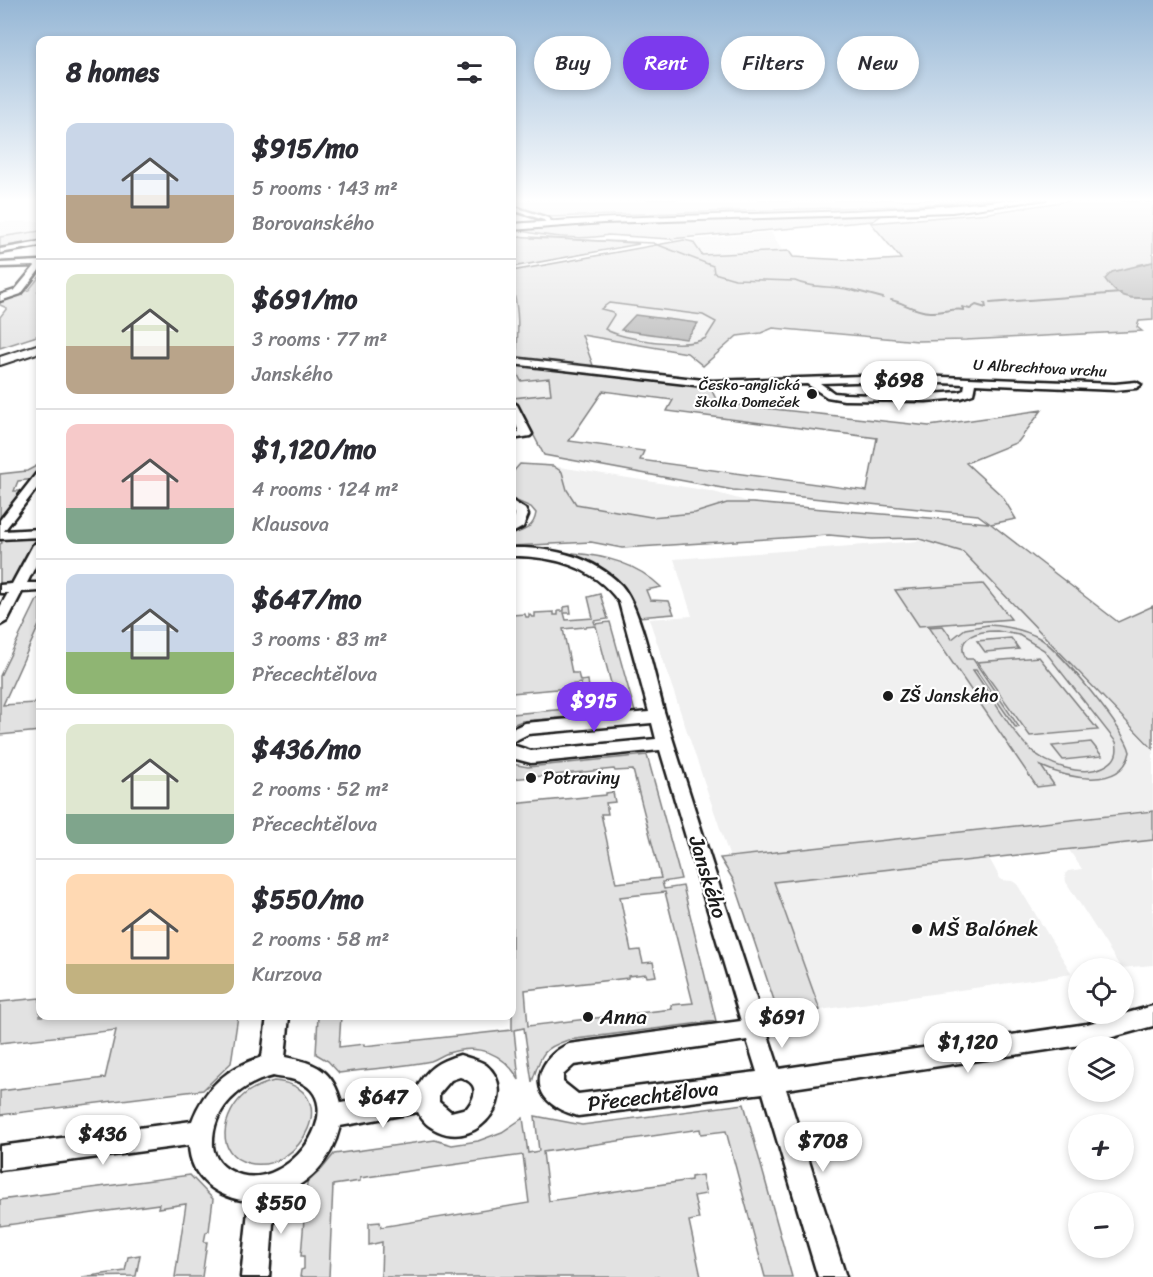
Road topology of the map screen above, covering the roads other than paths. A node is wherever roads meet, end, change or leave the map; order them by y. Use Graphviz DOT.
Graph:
graph roads {
  1 [pos="36,264"];
  2 [pos="0,265"];
  3 [pos="36,269"];
  4 [pos="0,298"];
  5 [pos="36,343"];
  6 [pos="36,349"];
  7 [pos="0,354"];
  8 [pos="0,361"];
  9 [pos="516,361"];
  10 [pos="971,380"];
  11 [pos="810,381"];
  12 [pos="1136,385"];
  13 [pos="516,413"];
  14 [pos="516,435"];
  15 [pos="36,482"];
  16 [pos="516,508"];
  17 [pos="516,526"];
  18 [pos="0,528"];
  19 [pos="36,533"];
  20 [pos="0,536"];
  21 [pos="36,552"];
  22 [pos="516,552"];
  23 [pos="36,586"];
  24 [pos="16,588"];
  25 [pos="0,589"];
  26 [pos="0,621"];
  27 [pos="658,717"];
  28 [pos="516,734"];
  29 [pos="666,744"];
  30 [pos="516,753"];
  31 [pos="1153,1016"];
  32 [pos="278,1020"];
  33 [pos="754,1029"];
  34 [pos="273,1065"];
  35 [pos="771,1081"];
  36 [pos="427,1099"];
  37 [pos="332,1116"];
  38 [pos="200,1132"];
  39 [pos="0,1158"];
  40 [pos="263,1188"];
  41 [pos="255,1277"];
  42 [pos="832,1277"];
  1 -- 2 [label="street"];
  3 -- 4 [label="street"];
  5 -- 7 [label="main road"];
  6 -- 8 [label="main road"];
  9 -- 11 [label="street, U Albrechtova vrchu"];
  10 -- 11 [label="street, U Albrechtova vrchu"];
  10 -- 11 [label="street"];
  10 -- 12 [label="street, U Albrechtova vrchu"];
  13 -- 14 [label="street"];
  15 -- 18 [label="street"];
  16 -- 17 [label="street"];
  19 -- 20 [label="street"];
  21 -- 24 [label="street"];
  22 -- 27 [label="street, Janského"];
  23 -- 24 [label="street"];
  24 -- 25 [label="street"];
  24 -- 26 [label="street"];
  27 -- 28 [label="street"];
  27 -- 29 [label="street, Janského"];
  29 -- 30 [label="street"];
  29 -- 33 [label="street, Janského"];
  31 -- 35 [label="street"];
  32 -- 34 [label="street"];
  33 -- 35 [label="street, Janského"];
  33 -- 35 [label="street, Přecechtělova"];
  34 -- 37 [label="street"];
  34 -- 38 [label="street"];
  35 -- 42 [label="street, Janského"];
  36 -- 37 [label="street"];
  37 -- 40 [label="street"];
  38 -- 39 [label="street"];
  38 -- 40 [label="street"];
  40 -- 41 [label="street"];
}
